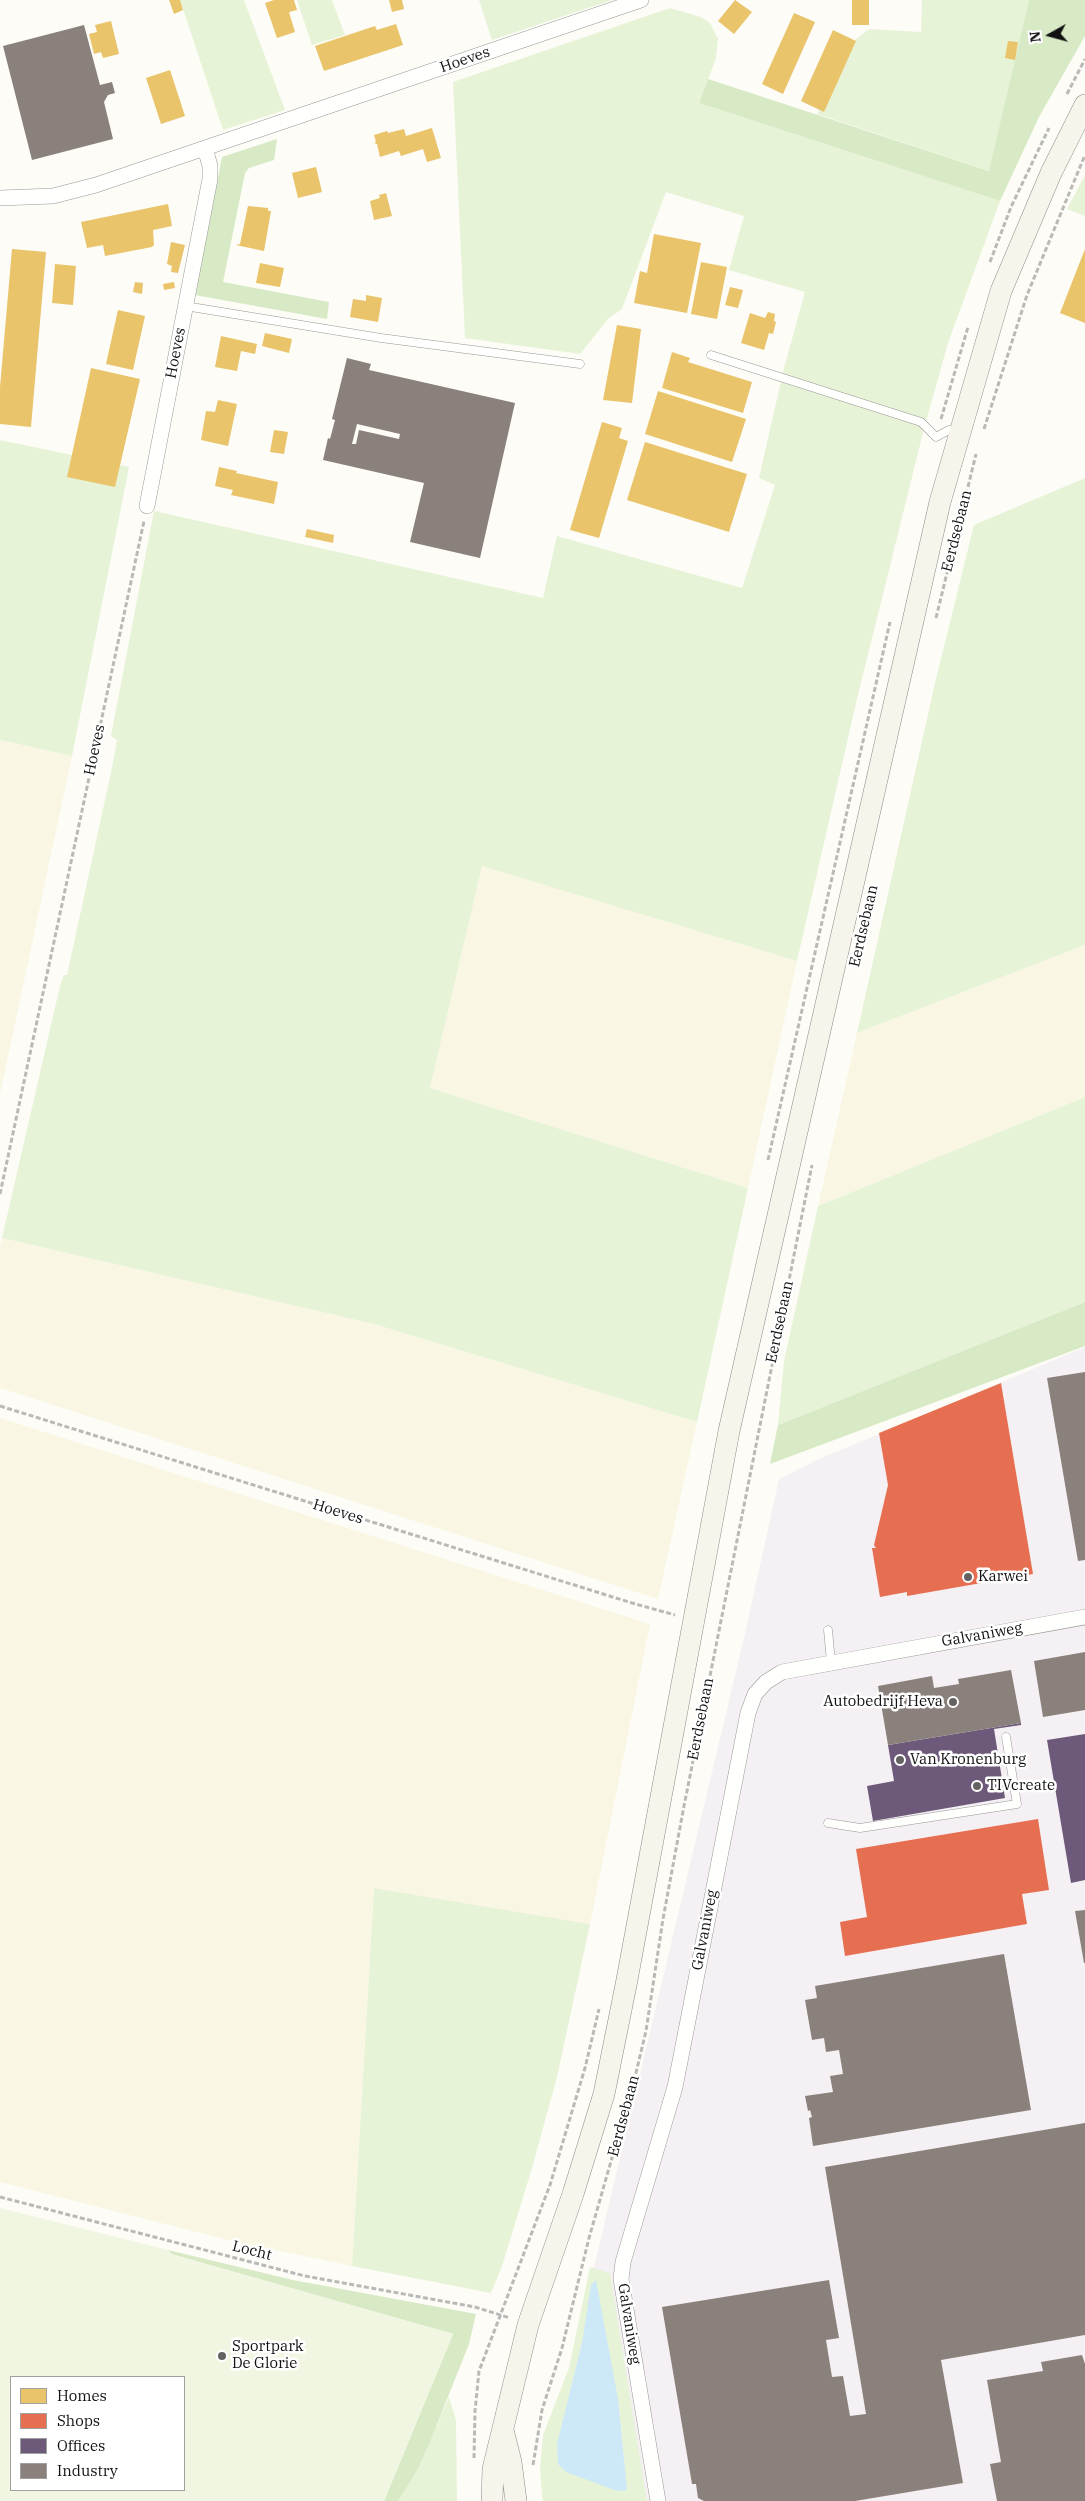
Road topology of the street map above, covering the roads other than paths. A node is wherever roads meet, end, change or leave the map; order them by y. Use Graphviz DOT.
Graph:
graph roads {
  1 [pos="640,0"];
  2 [pos="1085,105"];
  3 [pos="205,148"];
  4 [pos="0,198"];
  5 [pos="185,306"];
  6 [pos="711,355"];
  7 [pos="580,364"];
  8 [pos="960,433"];
  9 [pos="147,506"];
  10 [pos="1085,1617"];
  11 [pos="828,1630"];
  12 [pos="831,1662"];
  13 [pos="1006,1737"];
  14 [pos="828,1823"];
  15 [pos="503,2428"];
  16 [pos="492,2501"];
  17 [pos="505,2501"];
  18 [pos="516,2501"];
  19 [pos="658,2501"];
  1 -- 3 [label="street, Hoeves"];
  2 -- 8 [label="main road, Eerdsebaan"];
  3 -- 4 [label="street, Hoeves"];
  3 -- 5 [label="street, Hoeves"];
  5 -- 7 [label="lane, Hoeves"];
  5 -- 9 [label="street, Hoeves"];
  6 -- 8 [label="lane"];
  8 -- 15 [label="main road, Eerdsebaan"];
  10 -- 12 [label="street, Galvaniweg"];
  11 -- 12 [label="lane"];
  12 -- 19 [label="street, Galvaniweg"];
  13 -- 14 [label="lane"];
  15 -- 16 [label="main road, Eerdsebaan"];
  15 -- 17 [label="main road, Eerdsebaan"];
  15 -- 18 [label="main road"];
}
